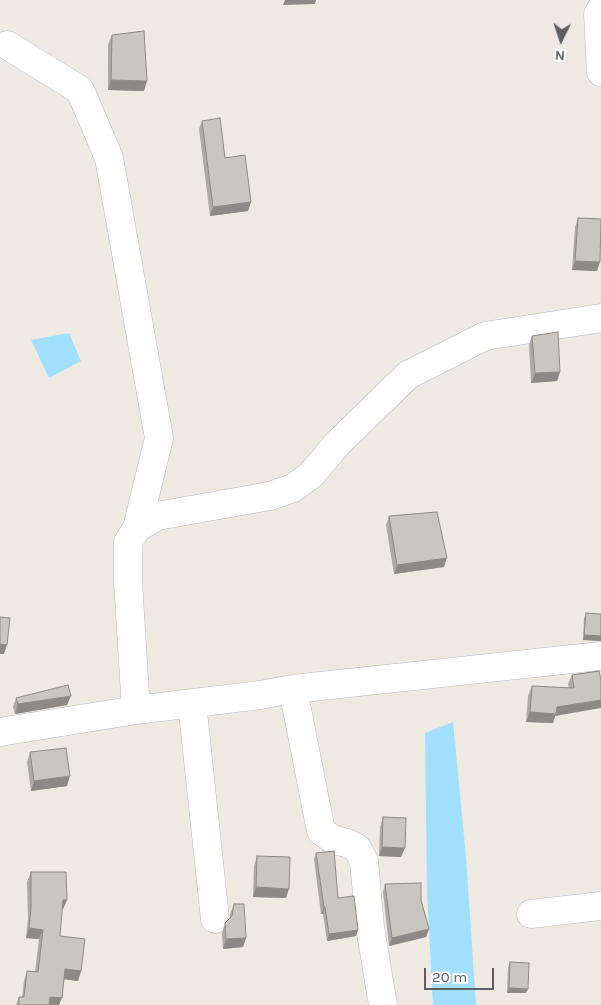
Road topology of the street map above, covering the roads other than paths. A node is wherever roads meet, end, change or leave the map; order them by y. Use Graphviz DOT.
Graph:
graph roads {
  1 [pos="601,9"];
  2 [pos="7,46"];
  3 [pos="601,72"];
  4 [pos="601,318"];
  5 [pos="136,528"];
  6 [pos="601,656"];
  7 [pos="294,689"];
  8 [pos="192,703"];
  9 [pos="136,710"];
  10 [pos="0,732"];
  11 [pos="601,906"];
  12 [pos="531,914"];
  13 [pos="215,919"];
  14 [pos="383,1005"];
  1 -- 3 [label="street"];
  2 -- 5 [label="street"];
  4 -- 5 [label="street"];
  5 -- 9 [label="street"];
  6 -- 7 [label="street"];
  7 -- 8 [label="street"];
  7 -- 14 [label="street"];
  8 -- 9 [label="street"];
  8 -- 13 [label="street"];
  9 -- 10 [label="street"];
  11 -- 12 [label="street"];
}
